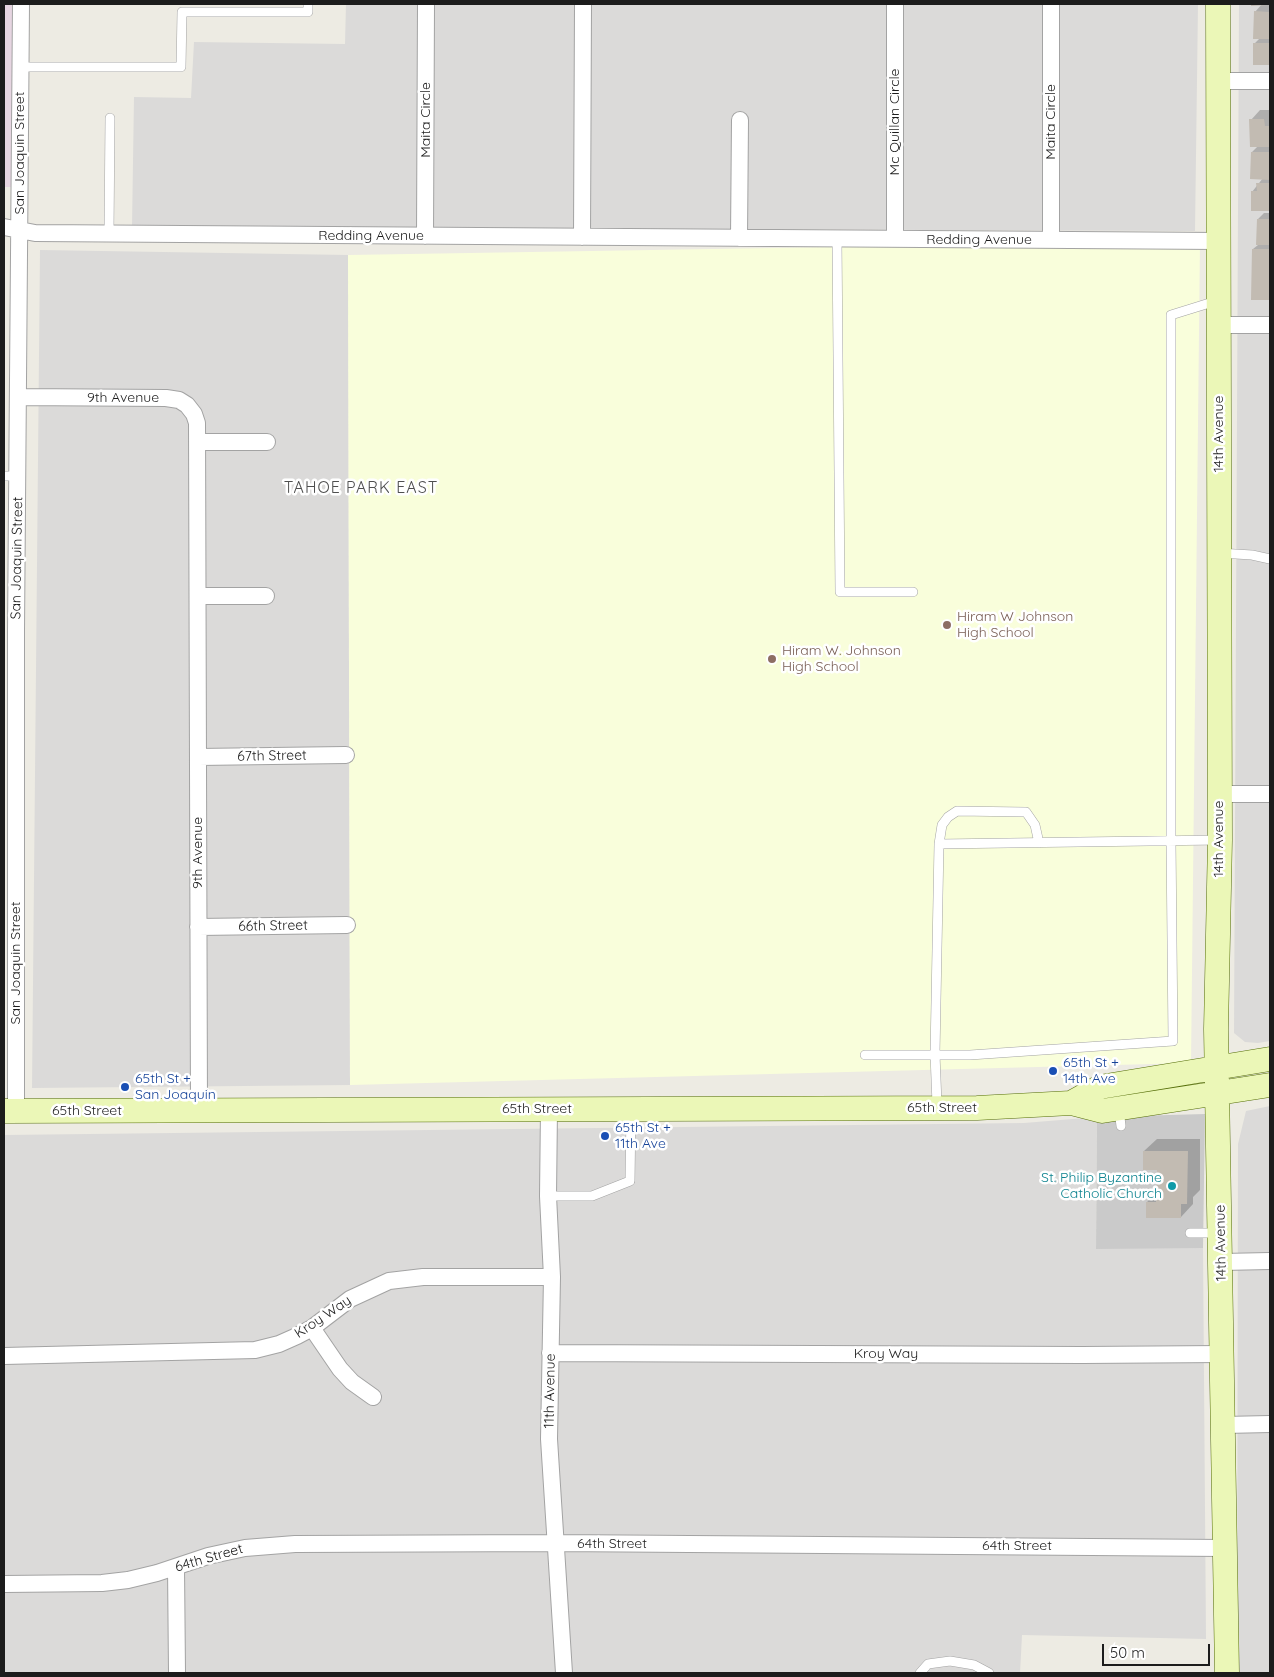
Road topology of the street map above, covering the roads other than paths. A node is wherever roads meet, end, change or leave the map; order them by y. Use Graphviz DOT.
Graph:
graph roads {
  1 [pos="21,4"];
  2 [pos="308,4"];
  3 [pos="426,4"];
  4 [pos="583,4"];
  5 [pos="895,4"];
  6 [pos="1051,4"];
  7 [pos="1218,4"];
  8 [pos="182,8"];
  9 [pos="20,67"];
  10 [pos="1218,81"];
  11 [pos="1270,81"];
  12 [pos="110,118"];
  13 [pos="740,120"];
  14 [pos="12,228"];
  15 [pos="109,234"];
  16 [pos="425,236"];
  17 [pos="582,237"];
  18 [pos="739,238"];
  19 [pos="837,239"];
  20 [pos="895,239"];
  21 [pos="1051,240"];
  22 [pos="1219,241"];
  23 [pos="1219,301"];
  24 [pos="1219,324"];
  25 [pos="1270,325"];
  26 [pos="18,397"];
  27 [pos="198,442"];
  28 [pos="267,442"];
  29 [pos="11,476"];
  30 [pos="1219,553"];
  31 [pos="1270,559"];
  32 [pos="913,592"];
  33 [pos="198,596"];
  34 [pos="266,596"];
  35 [pos="10,630"];
  36 [pos="346,755"];
  37 [pos="198,757"];
  38 [pos="1220,794"];
  39 [pos="1270,794"];
  40 [pos="1220,840"];
  41 [pos="1171,841"];
  42 [pos="1039,843"];
  43 [pos="940,844"];
  44 [pos="347,925"];
  45 [pos="198,927"];
  46 [pos="935,1054"];
  47 [pos="865,1055"];
  48 [pos="1270,1059"];
  49 [pos="1218,1068"];
  50 [pos="1270,1085"];
  51 [pos="1218,1094"];
  52 [pos="1071,1103"];
  53 [pos="937,1104"];
  54 [pos="631,1108"];
  55 [pos="549,1109"];
  56 [pos="199,1110"];
  57 [pos="10,1112"];
  58 [pos="548,1196"];
  59 [pos="1221,1232"];
  60 [pos="1190,1233"];
  61 [pos="1270,1261"];
  62 [pos="1222,1262"];
  63 [pos="552,1278"];
  64 [pos="312,1328"];
  65 [pos="550,1353"];
  66 [pos="1223,1354"];
  67 [pos="4,1356"];
  68 [pos="373,1397"];
  69 [pos="1270,1424"];
  70 [pos="1224,1425"];
  71 [pos="556,1543"];
  72 [pos="1225,1548"];
  73 [pos="176,1567"];
  74 [pos="4,1584"];
  75 [pos="177,1673"];
  76 [pos="564,1673"];
  77 [pos="920,1673"];
  78 [pos="989,1673"];
  79 [pos="1227,1673"];
  1 -- 9 [label="street, San Joaquin Street"];
  2 -- 8 [label="lane"];
  3 -- 16 [label="street, Maita Circle"];
  4 -- 17 [label="street"];
  5 -- 20 [label="street, Mc Quillan Circle"];
  6 -- 21 [label="street, Maita Circle"];
  7 -- 10 [label="main road, 14th Avenue"];
  8 -- 9 [label="lane"];
  9 -- 14 [label="street, San Joaquin Street"];
  10 -- 11 [label="street"];
  10 -- 22 [label="main road, 14th Avenue"];
  12 -- 15 [label="lane"];
  13 -- 18 [label="street"];
  14 -- 15 [label="street, Redding Avenue"];
  14 -- 26 [label="street, San Joaquin Street"];
  15 -- 16 [label="street, Redding Avenue"];
  16 -- 17 [label="street, Redding Avenue"];
  17 -- 18 [label="street, Redding Avenue"];
  18 -- 19 [label="street, Redding Avenue"];
  19 -- 20 [label="street, Redding Avenue"];
  19 -- 32 [label="lane"];
  20 -- 21 [label="street, Redding Avenue"];
  21 -- 22 [label="street, Redding Avenue"];
  22 -- 23 [label="main road, 14th Avenue"];
  23 -- 24 [label="main road, 14th Avenue"];
  23 -- 41 [label="lane"];
  24 -- 25 [label="street"];
  24 -- 30 [label="main road, 14th Avenue"];
  26 -- 27 [label="street, 9th Avenue"];
  26 -- 29 [label="street, San Joaquin Street"];
  27 -- 28 [label="street"];
  27 -- 33 [label="street, 9th Avenue"];
  29 -- 35 [label="street, San Joaquin Street"];
  30 -- 31 [label="lane"];
  30 -- 38 [label="main road, 14th Avenue"];
  33 -- 34 [label="street"];
  33 -- 37 [label="street, 9th Avenue"];
  35 -- 57 [label="street, San Joaquin Street"];
  36 -- 37 [label="street, 67th Street"];
  37 -- 45 [label="street, 9th Avenue"];
  38 -- 39 [label="street"];
  38 -- 40 [label="main road, 14th Avenue"];
  40 -- 41 [label="lane"];
  40 -- 49 [label="main road, 14th Avenue"];
  41 -- 42 [label="lane"];
  41 -- 46 [label="lane"];
  42 -- 43 [label="lane"];
  42 -- 43 [label="lane"];
  43 -- 46 [label="lane"];
  44 -- 45 [label="street, 66th Street"];
  45 -- 56 [label="street, 9th Avenue"];
  46 -- 47 [label="lane"];
  46 -- 53 [label="lane"];
  48 -- 49 [label="main road, 65th Street"];
  49 -- 51 [label="main road, 14th Avenue"];
  49 -- 52 [label="main road, 65th Street"];
  50 -- 51 [label="main road, 65th Street"];
  51 -- 52 [label="main road, 65th Street"];
  51 -- 59 [label="main road, 14th Avenue"];
  52 -- 54 [label="main road, 65th Street"];
  54 -- 55 [label="main road, 65th Street"];
  54 -- 58 [label="lane"];
  55 -- 56 [label="main road, 65th Street"];
  55 -- 58 [label="street, 11th Avenue"];
  56 -- 57 [label="main road, 65th Street"];
  58 -- 63 [label="street, 11th Avenue"];
  59 -- 60 [label="lane"];
  59 -- 62 [label="main road, 14th Avenue"];
  61 -- 62 [label="street"];
  62 -- 66 [label="main road, 14th Avenue"];
  63 -- 64 [label="street, Kroy Way"];
  63 -- 65 [label="street, 11th Avenue"];
  64 -- 67 [label="street, Kroy Way"];
  64 -- 68 [label="street"];
  65 -- 66 [label="street, Kroy Way"];
  65 -- 71 [label="street, 11th Avenue"];
  66 -- 70 [label="main road, 14th Avenue"];
  69 -- 70 [label="street"];
  70 -- 72 [label="main road, 14th Avenue"];
  71 -- 72 [label="street, 64th Street"];
  71 -- 73 [label="street, 64th Street"];
  71 -- 76 [label="street, 11th Avenue"];
  72 -- 79 [label="main road, 14th Avenue"];
  73 -- 74 [label="street, 64th Street"];
  73 -- 75 [label="street"];
  77 -- 78 [label="lane"];
}
